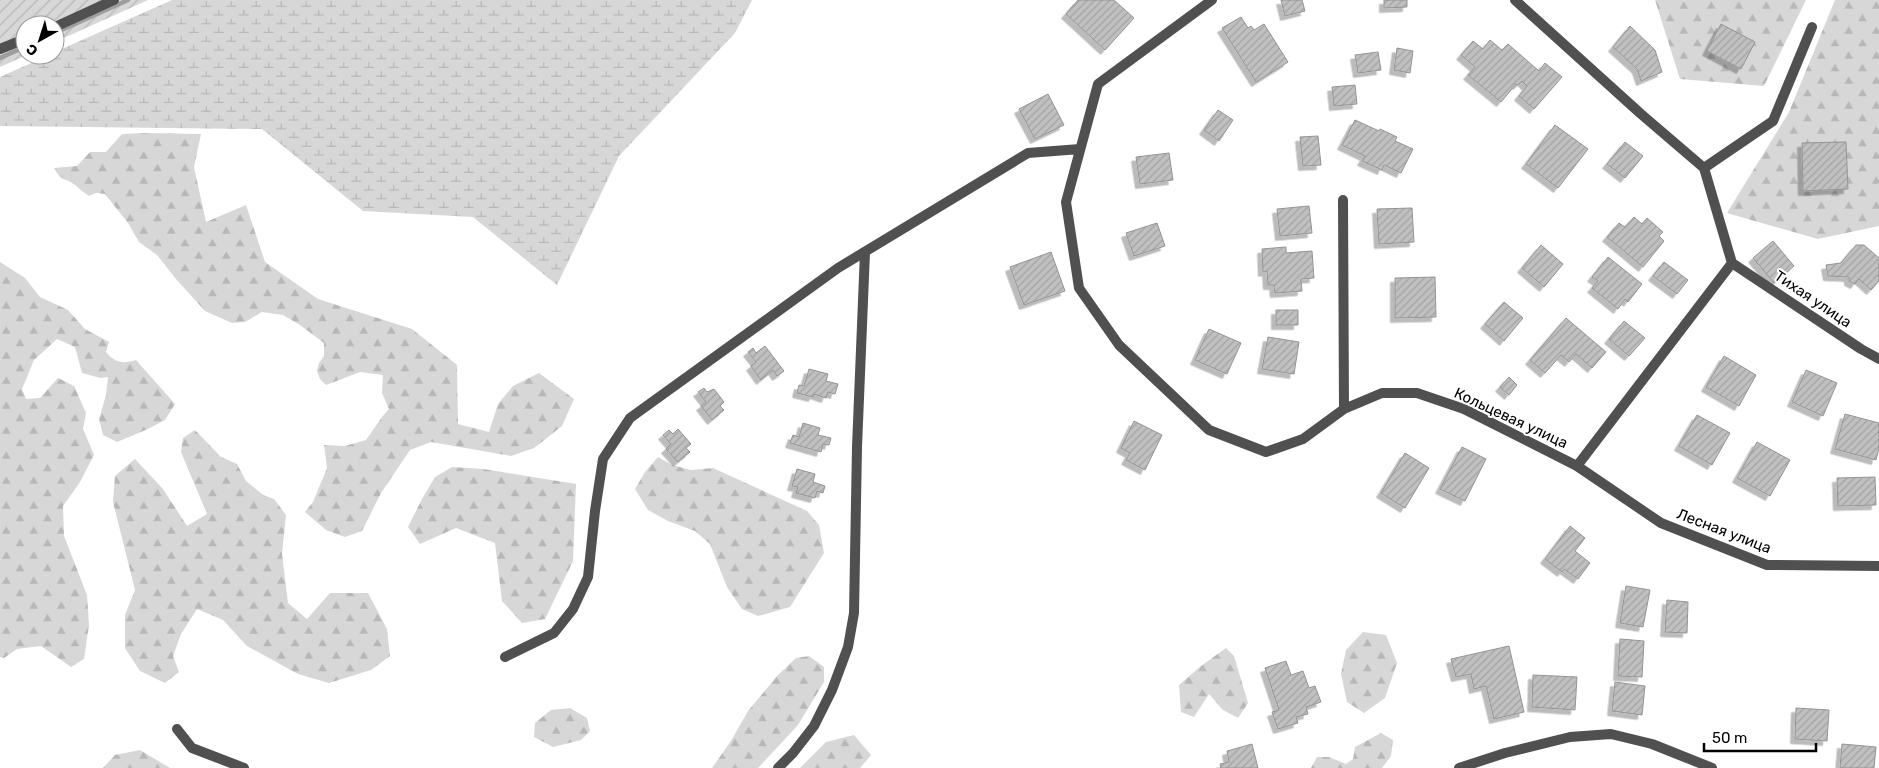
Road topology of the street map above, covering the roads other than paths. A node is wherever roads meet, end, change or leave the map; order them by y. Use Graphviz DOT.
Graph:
graph roads {
  1 [pos="114,0"];
  2 [pos="1212,0"];
  3 [pos="1516,0"];
  4 [pos="65,22"];
  5 [pos="1812,27"];
  6 [pos="15,43"];
  7 [pos="0,50"];
  8 [pos="1080,149"];
  9 [pos="1704,168"];
  10 [pos="1343,200"];
  11 [pos="865,252"];
  12 [pos="1732,263"];
  13 [pos="1879,359"];
  14 [pos="1344,409"];
  15 [pos="1577,466"];
  16 [pos="1879,566"];
  17 [pos="505,657"];
  18 [pos="177,729"];
  19 [pos="244,768"];
  20 [pos="778,768"];
  21 [pos="1458,768"];
  22 [pos="1712,768"];
  1 -- 4 [label="street"];
  2 -- 8 [label="street, Кольцевая улица"];
  3 -- 9 [label="street"];
  5 -- 9 [label="street"];
  6 -- 7 [label="street"];
  8 -- 11 [label="street"];
  8 -- 14 [label="street, Кольцевая улица"];
  9 -- 12 [label="street"];
  10 -- 14 [label="street"];
  11 -- 17 [label="street"];
  11 -- 20 [label="street"];
  12 -- 13 [label="street, Тихая улица"];
  12 -- 15 [label="street, Кольцевая улица"];
  14 -- 15 [label="street, Кольцевая улица"];
  15 -- 16 [label="street, Лесная улица"];
  18 -- 19 [label="street"];
  21 -- 22 [label="street"];
}
